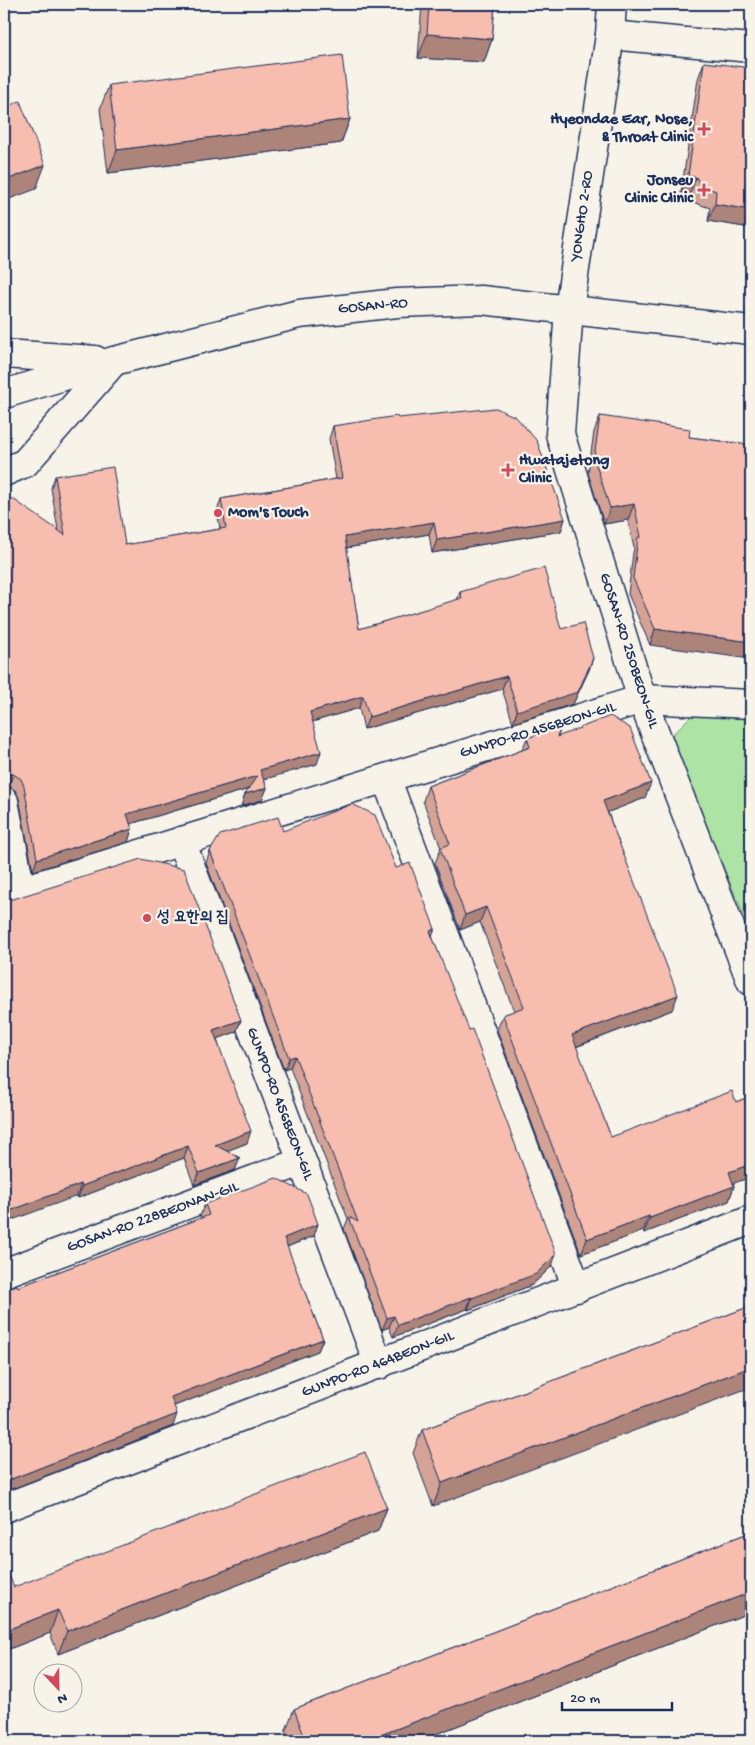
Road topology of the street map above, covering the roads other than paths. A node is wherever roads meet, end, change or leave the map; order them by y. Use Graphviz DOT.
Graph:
graph roads {
  1 [pos="612,4"];
  2 [pos="610,35"];
  3 [pos="751,48"];
  4 [pos="569,310"];
  5 [pos="751,330"];
  6 [pos="4,354"];
  7 [pos="114,361"];
  8 [pos="4,394"];
  9 [pos="4,472"];
  10 [pos="642,699"];
  11 [pos="751,704"];
  12 [pos="386,778"];
  13 [pos="4,801"];
  14 [pos="181,842"];
  15 [pos="12,894"];
  16 [pos="751,981"];
  17 [pos="301,1162"];
  18 [pos="751,1220"];
  19 [pos="4,1274"];
  20 [pos="577,1288"];
  21 [pos="378,1365"];
  22 [pos="4,1508"];
  1 -- 2 [label="street, YONGHO 2-RO"];
  2 -- 3 [label="street"];
  2 -- 4 [label="street, YONGHO 2-RO"];
  4 -- 5 [label="street, GOSAN-RO"];
  4 -- 7 [label="street, GOSAN-RO"];
  4 -- 10 [label="street, GOSAN-RO 250BEON-GIL"];
  6 -- 7 [label="street"];
  7 -- 8 [label="street, GOSAN-RO"];
  7 -- 9 [label="street"];
  10 -- 11 [label="street, GUNPO-RO 456BEON-GIL"];
  10 -- 12 [label="street, GUNPO-RO 456BEON-GIL"];
  10 -- 16 [label="street, GOSAN-RO 250BEON-GIL"];
  12 -- 14 [label="street, GUNPO-RO 456BEON-GIL"];
  12 -- 20 [label="street"];
  13 -- 15 [label="street"];
  14 -- 15 [label="street, GUNPO-RO 456BEON-GIL"];
  14 -- 17 [label="street, GUNPO-RO 456BEON-GIL"];
  17 -- 19 [label="street, GOSAN-RO 228BEONAN-GIL"];
  17 -- 21 [label="street, GUNPO-RO 456BEON-GIL"];
  18 -- 20 [label="street, GUNPO-RO 464BEON-GIL"];
  20 -- 21 [label="street, GUNPO-RO 464BEON-GIL"];
  21 -- 22 [label="street, GUNPO-RO 464BEON-GIL"];
}
